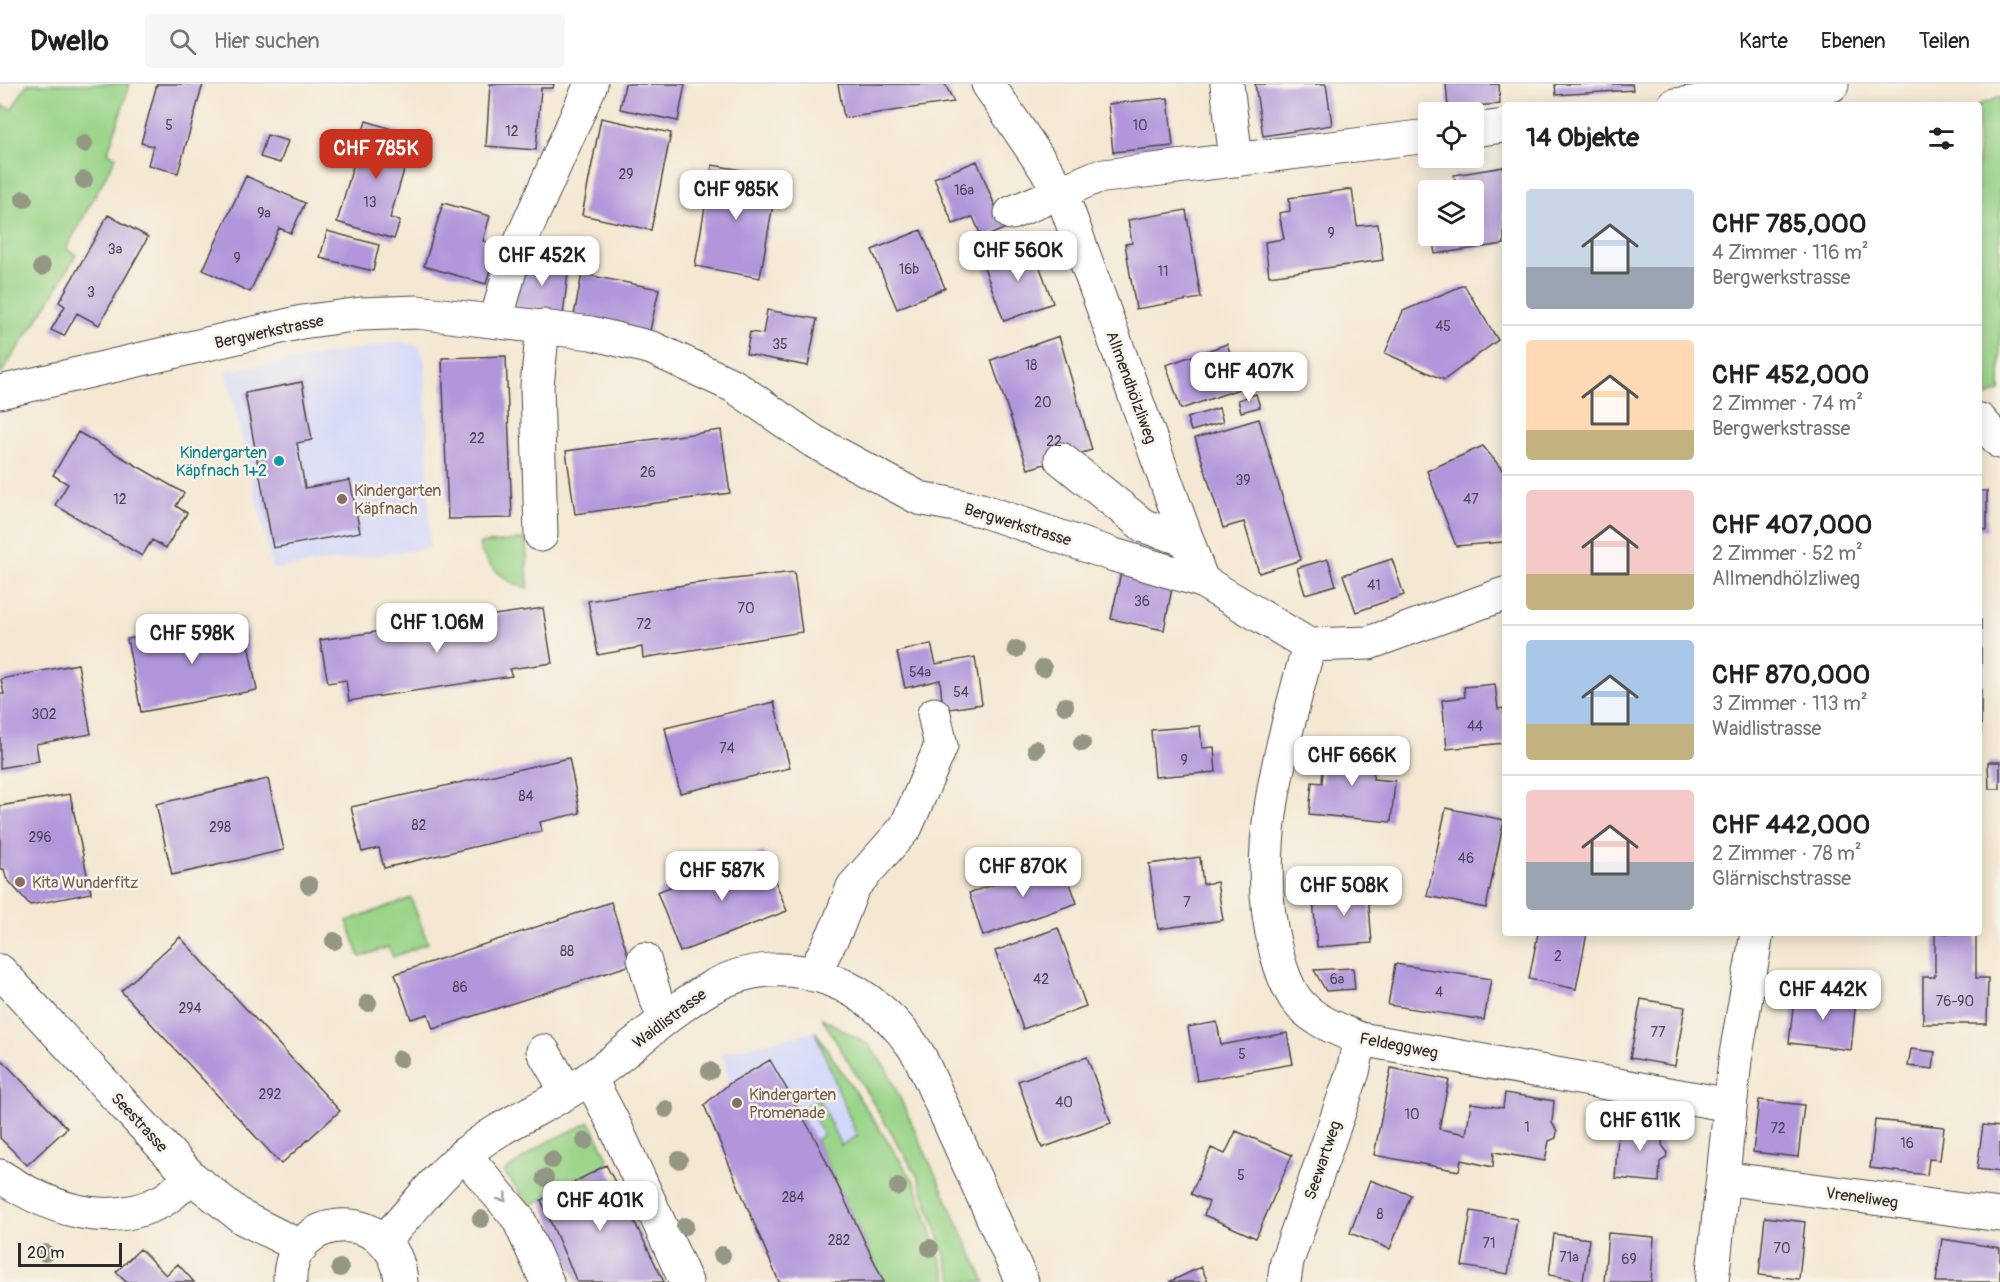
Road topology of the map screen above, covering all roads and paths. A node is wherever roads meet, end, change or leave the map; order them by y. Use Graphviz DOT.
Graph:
graph roads {
  1 [pos="591,84"];
  2 [pos="988,84"];
  3 [pos="1227,84"];
  4 [pos="1833,91"];
  5 [pos="1708,102"];
  6 [pos="1502,126"];
  7 [pos="1484,129"];
  8 [pos="1418,137"];
  9 [pos="1236,160"];
  10 [pos="1061,192"];
  11 [pos="1011,213"];
  12 [pos="496,321"];
  13 [pos="543,326"];
  14 [pos="0,392"];
  15 [pos="1061,459"];
  16 [pos="541,535"];
  17 [pos="1187,540"];
  18 [pos="1202,581"];
  19 [pos="1502,595"];
  20 [pos="1308,645"];
  21 [pos="934,714"];
  22 [pos="1757,936"];
  23 [pos="644,959"];
  24 [pos="0,970"];
  25 [pos="813,975"];
  26 [pos="665,1018"];
  27 [pos="1360,1039"];
  28 [pos="543,1051"];
  29 [pos="578,1085"];
  30 [pos="1730,1105"];
  31 [pos="464,1154"];
  32 [pos="0,1176"];
  33 [pos="191,1177"];
  34 [pos="1723,1178"];
  35 [pos="2000,1215"];
  36 [pos="384,1240"];
  37 [pos="301,1247"];
  38 [pos="291,1282"];
  39 [pos="400,1282"];
  40 [pos="547,1282"];
  41 [pos="686,1282"];
  42 [pos="1022,1282"];
  43 [pos="1284,1282"];
  44 [pos="1712,1282"];
  1 -- 12 [label="street"];
  2 -- 10 [label="street, Allmendhölzliweg"];
  3 -- 9 [label="street"];
  4 -- 5 [label="street"];
  6 -- 7 [label="street"];
  8 -- 9 [label="street"];
  9 -- 10 [label="street"];
  10 -- 11 [label="street"];
  10 -- 17 [label="street, Allmendhölzliweg"];
  12 -- 13 [label="street, Bergwerkstrasse"];
  12 -- 14 [label="street, Bergwerkstrasse"];
  13 -- 16 [label="street"];
  13 -- 18 [label="street, Bergwerkstrasse"];
  15 -- 17 [label="street"];
  17 -- 18 [label="street, Allmendhölzliweg"];
  18 -- 20 [label="street, Bergwerkstrasse"];
  19 -- 20 [label="street"];
  20 -- 27 [label="street, Feldeggweg"];
  21 -- 25 [label="street"];
  22 -- 30 [label="street"];
  23 -- 26 [label="street"];
  24 -- 33 [label="street, Seestrasse"];
  25 -- 26 [label="street, Waidlistrasse"];
  25 -- 42 [label="street, Waidlistrasse"];
  26 -- 29 [label="street, Waidlistrasse"];
  27 -- 30 [label="street, Feldeggweg"];
  27 -- 43 [label="street, Seewartweg"];
  28 -- 29 [label="street"];
  29 -- 31 [label="street, Waidlistrasse"];
  29 -- 41 [label="street"];
  30 -- 34 [label="street"];
  31 -- 36 [label="street, Waidlistrasse"];
  31 -- 40 [label="street, one-way"];
  32 -- 33 [label="street"];
  33 -- 37 [label="street, Seestrasse"];
  34 -- 35 [label="street, Vreneliweg"];
  34 -- 44 [label="street"];
  36 -- 37 [label="street"];
  36 -- 39 [label="street"];
  37 -- 38 [label="street"];
}
